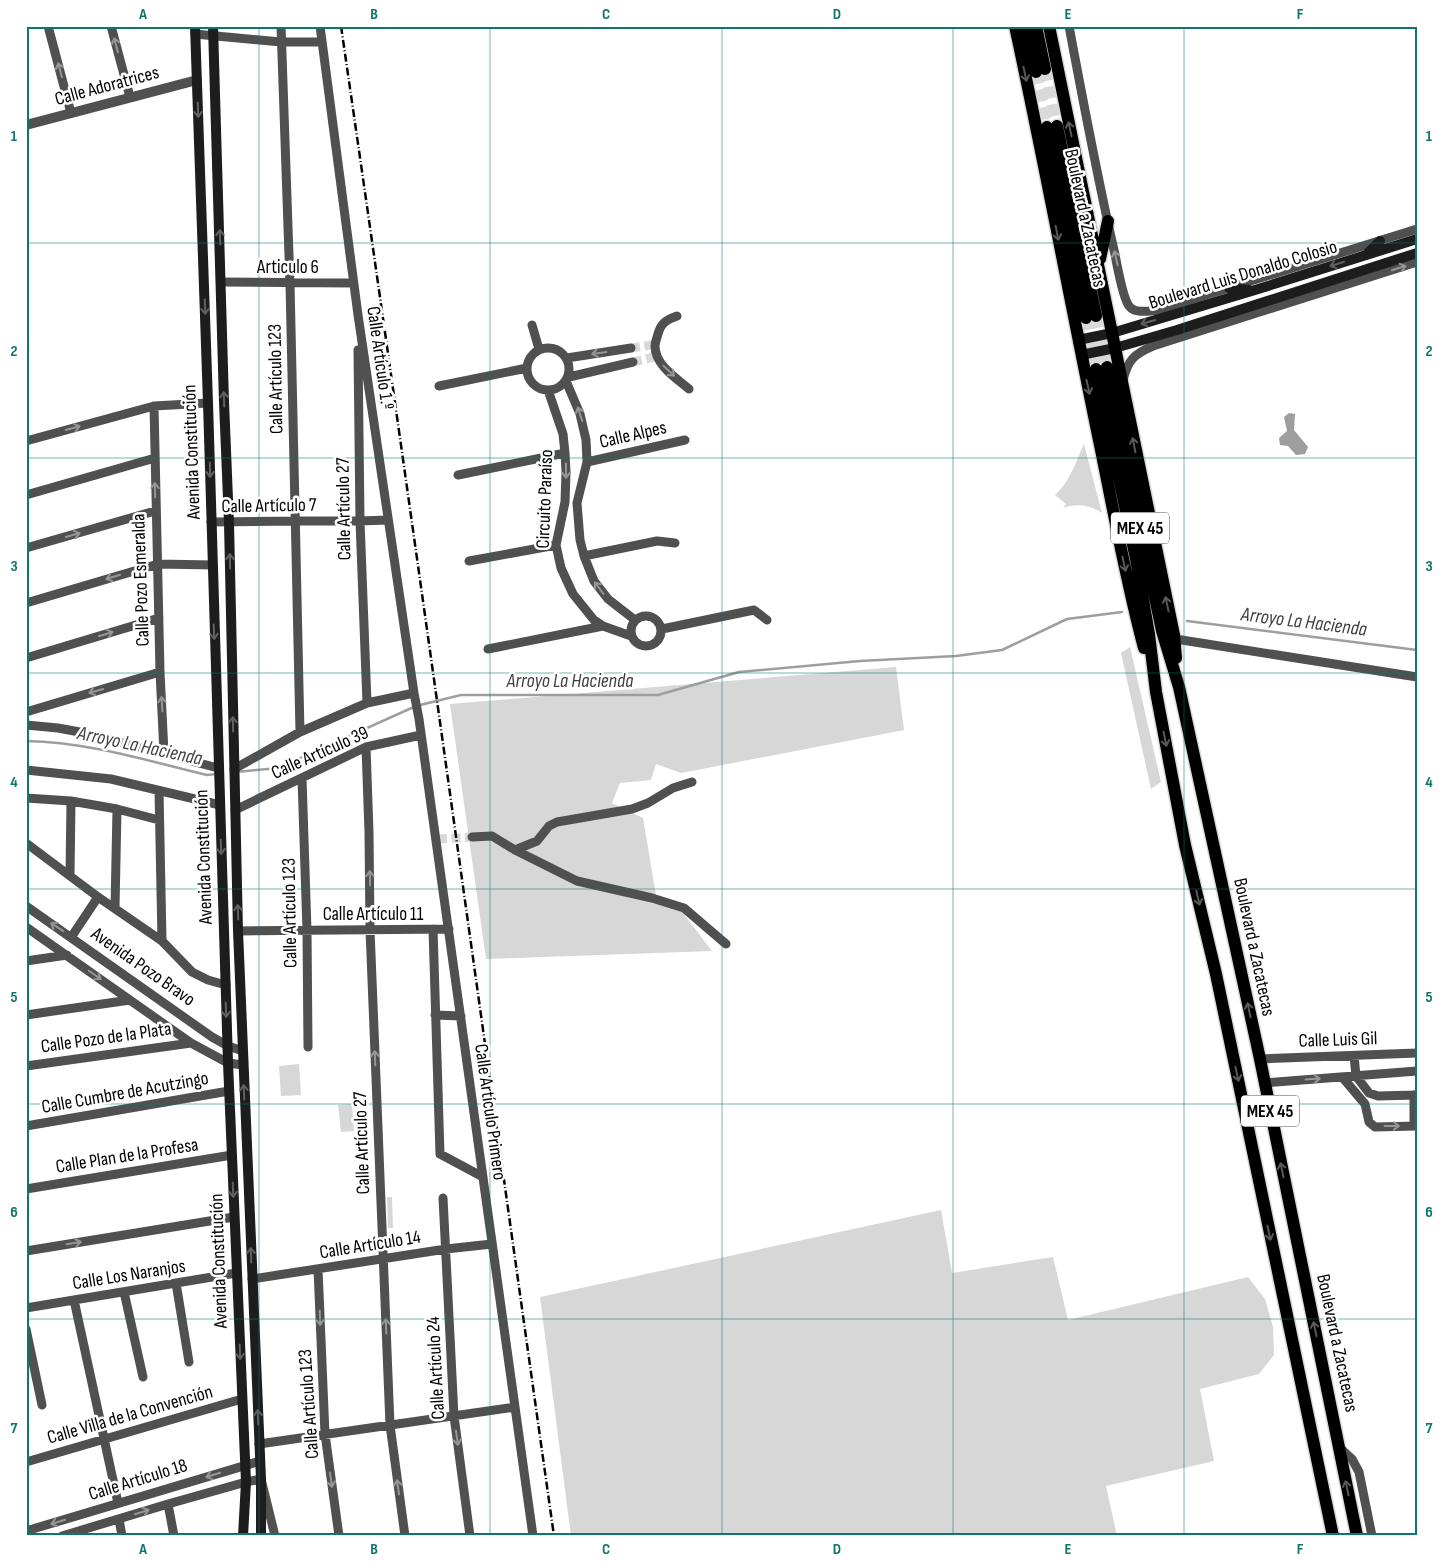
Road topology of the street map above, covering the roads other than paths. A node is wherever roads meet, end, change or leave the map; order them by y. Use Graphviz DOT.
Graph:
graph roads {
  1 [pos="48,26"];
  2 [pos="111,26"];
  3 [pos="281,26"];
  4 [pos="320,26"];
  5 [pos="1014,26"];
  6 [pos="1026,26"];
  7 [pos="1036,26"];
  8 [pos="1049,26"];
  9 [pos="1069,26"];
  10 [pos="195,30"];
  11 [pos="214,32"];
  12 [pos="281,42"];
  13 [pos="322,42"];
  14 [pos="197,80"];
  15 [pos="130,97"];
  16 [pos="72,114"];
  17 [pos="26,125"];
  18 [pos="1052,126"];
  19 [pos="1108,221"];
  20 [pos="1417,229"];
  21 [pos="1417,239"];
  22 [pos="1380,240"];
  23 [pos="1417,253"];
  24 [pos="1367,255"];
  25 [pos="1417,262"];
  26 [pos="1099,264"];
  27 [pos="222,282"];
  28 [pos="353,283"];
  29 [pos="290,284"];
  30 [pos="1229,288"];
  31 [pos="1255,290"];
  32 [pos="1293,293"];
  33 [pos="1285,304"];
  34 [pos="358,315"];
  35 [pos="1091,317"];
  36 [pos="672,318"];
  37 [pos="532,325"];
  38 [pos="1177,330"];
  39 [pos="1112,332"];
  40 [pos="1192,333"];
  41 [pos="1078,340"];
  42 [pos="631,348"];
  43 [pos="1115,348"];
  44 [pos="539,349"];
  45 [pos="1081,355"];
  46 [pos="567,358"];
  47 [pos="633,362"];
  48 [pos="527,368"];
  49 [pos="568,379"];
  50 [pos="1122,385"];
  51 [pos="439,386"];
  52 [pos="689,389"];
  53 [pos="548,390"];
  54 [pos="208,403"];
  55 [pos="154,406"];
  56 [pos="685,440"];
  57 [pos="26,441"];
  58 [pos="566,453"];
  59 [pos="155,458"];
  60 [pos="587,462"];
  61 [pos="458,475"];
  62 [pos="26,495"];
  63 [pos="564,502"];
  64 [pos="577,503"];
  65 [pos="156,511"];
  66 [pos="388,520"];
  67 [pos="295,521"];
  68 [pos="211,522"];
  69 [pos="360,522"];
  70 [pos="229,523"];
  71 [pos="676,543"];
  72 [pos="556,545"];
  73 [pos="26,548"];
  74 [pos="584,556"];
  75 [pos="469,561"];
  76 [pos="158,564"];
  77 [pos="212,565"];
  78 [pos="26,603"];
  79 [pos="159,618"];
  80 [pos="635,620"];
  81 [pos="767,620"];
  82 [pos="603,626"];
  83 [pos="662,629"];
  84 [pos="631,636"];
  85 [pos="1169,638"];
  86 [pos="488,649"];
  87 [pos="26,658"];
  88 [pos="160,672"];
  89 [pos="1417,677"];
  90 [pos="1156,692"];
  91 [pos="414,697"];
  92 [pos="367,703"];
  93 [pos="26,712"];
  94 [pos="28,725"];
  95 [pos="300,732"];
  96 [pos="421,735"];
  97 [pos="366,747"];
  98 [pos="164,753"];
  99 [pos="26,770"];
  100 [pos="218,770"];
  101 [pos="234,771"];
  102 [pos="302,778"];
  103 [pos="692,782"];
  104 [pos="159,791"];
  105 [pos="26,798"];
  106 [pos="71,802"];
  107 [pos="220,802"];
  108 [pos="117,809"];
  109 [pos="235,810"];
  110 [pos="159,820"];
  111 [pos="472,837"];
  112 [pos="26,843"];
  113 [pos="515,850"];
  114 [pos="70,875"];
  115 [pos="98,897"];
  116 [pos="26,906"];
  117 [pos="115,908"];
  118 [pos="26,927"];
  119 [pos="448,929"];
  120 [pos="307,930"];
  121 [pos="370,930"];
  122 [pos="433,930"];
  123 [pos="238,931"];
  124 [pos="72,936"];
  125 [pos="162,941"];
  126 [pos="726,944"];
  127 [pos="67,955"];
  128 [pos="26,961"];
  129 [pos="226,985"];
  130 [pos="130,1000"];
  131 [pos="26,1015"];
  132 [pos="435,1015"];
  133 [pos="461,1016"];
  134 [pos="191,1043"];
  135 [pos="228,1046"];
  136 [pos="308,1047"];
  137 [pos="242,1051"];
  138 [pos="1417,1053"];
  139 [pos="1354,1056"];
  140 [pos="1260,1059"];
  141 [pos="228,1063"];
  142 [pos="243,1065"];
  143 [pos="26,1066"];
  144 [pos="1417,1071"];
  145 [pos="1356,1076"];
  146 [pos="1344,1078"];
  147 [pos="1264,1083"];
  148 [pos="229,1092"];
  149 [pos="1416,1095"];
  150 [pos="26,1126"];
  151 [pos="1416,1126"];
  152 [pos="232,1155"];
  153 [pos="483,1177"];
  154 [pos="26,1189"];
  155 [pos="442,1198"];
  156 [pos="234,1217"];
  157 [pos="492,1244"];
  158 [pos="446,1249"];
  159 [pos="26,1251"];
  160 [pos="383,1259"];
  161 [pos="318,1269"];
  162 [pos="236,1273"];
  163 [pos="252,1279"];
  164 [pos="176,1283"];
  165 [pos="124,1292"];
  166 [pos="74,1300"];
  167 [pos="26,1308"];
  168 [pos="26,1329"];
  169 [pos="189,1362"];
  170 [pos="143,1377"];
  171 [pos="242,1399"];
  172 [pos="42,1405"];
  173 [pos="515,1407"];
  174 [pos="454,1416"];
  175 [pos="390,1425"];
  176 [pos="325,1434"];
  177 [pos="104,1439"];
  178 [pos="259,1444"];
  179 [pos="1339,1447"];
  180 [pos="260,1461"];
  181 [pos="26,1462"];
  182 [pos="245,1465"];
  183 [pos="261,1479"];
  184 [pos="246,1482"];
  185 [pos="118,1504"];
  186 [pos="168,1504"];
  187 [pos="119,1519"];
  188 [pos="26,1531"];
  189 [pos="67,1535"];
  190 [pos="122,1536"];
  191 [pos="174,1536"];
  192 [pos="243,1536"];
  193 [pos="261,1536"];
  194 [pos="275,1536"];
  195 [pos="339,1536"];
  196 [pos="405,1536"];
  197 [pos="470,1536"];
  198 [pos="533,1536"];
  199 [pos="1333,1536"];
  200 [pos="1357,1536"];
  201 [pos="1372,1536"];
  16 -- 1 [label="street, one-way"];
  15 -- 2 [label="street, one-way"];
  3 -- 12 [label="street, Calle Artículo 123"];
  4 -- 13 [label="street, Calle Artículo 1.º"];
  5 -- 41 [label="main road, one-way"];
  6 -- 7 [label="main road"];
  26 -- 8 [label="main road, one-way"];
  9 -- 19 [label="street"];
  10 -- 11 [label="street"];
  10 -- 14 [label="main road, Avenida Constitución"];
  11 -- 12 [label="street"];
  27 -- 11 [label="main road, Avenida Constitución, one-way"];
  12 -- 13 [label="street"];
  12 -- 29 [label="street, Calle Artículo 123"];
  13 -- 28 [label="street, Calle Artículo 1.º"];
  14 -- 15 [label="street, Calle Adoratrices"];
  14 -- 54 [label="main road, Avenida Constitución, one-way"];
  15 -- 16 [label="street, Calle Adoratrices"];
  16 -- 17 [label="street, Calle Adoratrices"];
  18 -- 35 [label="main road, Boulevard a Zacatecas"];
  19 -- 26 [label="main road"];
  30 -- 19 [label="street, Boulevard Luis Donaldo Colosio, one-way"];
  20 -- 22 [label="street, Boulevard Luis Donaldo Colosio"];
  21 -- 24 [label="main road, Boulevard Luis Donaldo Colosio"];
  22 -- 24 [label="main road"];
  22 -- 30 [label="street, Boulevard Luis Donaldo Colosio"];
  23 -- 32 [label="main road, Boulevard Luis Donaldo Colosio"];
  24 -- 31 [label="main road, Boulevard Luis Donaldo Colosio, one-way"];
  33 -- 25 [label="street, Boulevard Luis Donaldo Colosio, one-way"];
  26 -- 39 [label="main road"];
  27 -- 29 [label="street, Articulo 6"];
  70 -- 27 [label="main road, Avenida Constitución, one-way"];
  28 -- 29 [label="street, Articulo 6"];
  28 -- 34 [label="street, Calle Artículo 1.º"];
  29 -- 67 [label="street, Calle Artículo 123"];
  30 -- 31 [label="main road"];
  31 -- 39 [label="main road, Boulevard Luis Donaldo Colosio, one-way"];
  32 -- 33 [label="main road"];
  32 -- 38 [label="main road, Boulevard Luis Donaldo Colosio"];
  33 -- 40 [label="street, Boulevard Luis Donaldo Colosio"];
  34 -- 66 [label="street, Calle Artículo 1.º"];
  34 -- 69 [label="street, Calle Artículo 27"];
  36 -- 52 [label="street, one-way"];
  37 -- 44 [label="street"];
  38 -- 40 [label="main road"];
  38 -- 43 [label="main road, Boulevard Luis Donaldo Colosio"];
  39 -- 41 [label="main road, Boulevard Luis Donaldo Colosio"];
  39 -- 43 [label="main road"];
  40 -- 50 [label="street, Boulevard Luis Donaldo Colosio"];
  41 -- 45 [label="main road"];
  42 -- 46 [label="street, one-way"];
  43 -- 45 [label="main road, Boulevard Luis Donaldo Colosio"];
  43 -- 50 [label="main road"];
  44 -- 46 [label="street"];
  44 -- 48 [label="street"];
  45 -- 90 [label="main road, one-way"];
  46 -- 49 [label="street"];
  47 -- 49 [label="street"];
  48 -- 51 [label="street"];
  48 -- 53 [label="street"];
  49 -- 53 [label="street"];
  60 -- 49 [label="street, Circuito Paraíso, one-way"];
  85 -- 50 [label="main road, one-way"];
  53 -- 58 [label="street, Circuito Paraíso"];
  54 -- 55 [label="street"];
  54 -- 68 [label="main road, Avenida Constitución, one-way"];
  57 -- 55 [label="street, one-way"];
  55 -- 59 [label="street, Calle Pozo Esmeralda"];
  56 -- 60 [label="street, Calle Alpes"];
  58 -- 61 [label="street"];
  58 -- 63 [label="street, Circuito Paraíso, one-way"];
  59 -- 62 [label="street"];
  65 -- 59 [label="street, Calle Pozo Esmeralda, one-way"];
  60 -- 64 [label="street, Circuito Paraíso"];
  63 -- 64 [label="street"];
  63 -- 72 [label="street, Circuito Paraíso"];
  64 -- 74 [label="street, Circuito Paraíso"];
  73 -- 65 [label="street, one-way"];
  65 -- 76 [label="street, Calle Pozo Esmeralda"];
  66 -- 69 [label="street, Calle Artículo 7"];
  66 -- 91 [label="street, Calle Artículo 1.º"];
  67 -- 69 [label="street, Calle Artículo 7"];
  67 -- 70 [label="street, Calle Artículo 7"];
  67 -- 95 [label="street, Calle Artículo 123"];
  68 -- 70 [label="street, Calle Artículo 7"];
  68 -- 77 [label="main road, Avenida Constitución"];
  69 -- 92 [label="street, Calle Artículo 27"];
  101 -- 70 [label="main road, Avenida Constitución, one-way"];
  71 -- 74 [label="street"];
  72 -- 75 [label="street"];
  72 -- 82 [label="street, Circuito Paraíso"];
  80 -- 74 [label="street, Circuito Paraíso, one-way"];
  76 -- 77 [label="street"];
  76 -- 78 [label="street, one-way"];
  76 -- 79 [label="street, Calle Pozo Esmeralda"];
  77 -- 100 [label="main road, Avenida Constitución, one-way"];
  87 -- 79 [label="street, one-way"];
  79 -- 88 [label="street, Calle Pozo Esmeralda"];
  80 -- 83 [label="street"];
  80 -- 84 [label="street"];
  81 -- 83 [label="street"];
  82 -- 84 [label="street, Circuito Paraíso"];
  82 -- 86 [label="street"];
  83 -- 84 [label="street"];
  85 -- 89 [label="street"];
  85 -- 90 [label="main road, Boulevard a Zacatecas / MEX 45"];
  140 -- 85 [label="main road, Boulevard a Zacatecas / MEX 45, one-way"];
  88 -- 93 [label="street, one-way"];
  98 -- 88 [label="street, Calle Pozo Esmeralda, one-way"];
  90 -- 199 [label="main road, Boulevard a Zacatecas / MEX 45, one-way"];
  91 -- 92 [label="street, Calle Artículo 39"];
  91 -- 96 [label="street, Calle Artículo Primero"];
  92 -- 95 [label="street, Calle Artículo 39"];
  93 -- 94 [label="street"];
  94 -- 98 [label="street"];
  95 -- 101 [label="street, Calle Artículo 39"];
  96 -- 97 [label="street, Calle Artículo 39"];
  96 -- 119 [label="street, Calle Artículo Primero"];
  97 -- 102 [label="street, Calle Artículo 39"];
  121 -- 97 [label="street, Calle Artículo 27, one-way"];
  98 -- 100 [label="street"];
  99 -- 104 [label="street"];
  100 -- 107 [label="main road, Avenida Constitución"];
  101 -- 109 [label="main road, Avenida Constitución"];
  102 -- 109 [label="street, Calle Artículo 39"];
  102 -- 120 [label="street, Calle Artículo 123"];
  103 -- 113 [label="street"];
  104 -- 107 [label="street"];
  104 -- 110 [label="street"];
  105 -- 106 [label="street"];
  106 -- 108 [label="street"];
  106 -- 114 [label="street"];
  107 -- 129 [label="main road, Avenida Constitución, one-way"];
  108 -- 110 [label="street"];
  108 -- 117 [label="street"];
  123 -- 109 [label="main road, Avenida Constitución, one-way"];
  110 -- 125 [label="street"];
  111 -- 113 [label="street"];
  112 -- 114 [label="street"];
  113 -- 126 [label="street"];
  114 -- 115 [label="street"];
  115 -- 117 [label="street"];
  115 -- 124 [label="street"];
  124 -- 116 [label="street, Avenida Pozo Bravo, one-way"];
  117 -- 125 [label="street"];
  118 -- 127 [label="street, Avenida Pozo Bravo"];
  119 -- 122 [label="street, Calle Artículo 11"];
  119 -- 133 [label="street, Calle Artículo Primero"];
  120 -- 121 [label="street, Calle Artículo 11"];
  120 -- 123 [label="street, Calle Artículo 11"];
  120 -- 136 [label="street, Calle Artículo 123"];
  121 -- 122 [label="street, Calle Artículo 11"];
  160 -- 121 [label="street, Calle Artículo 27, one-way"];
  122 -- 132 [label="street"];
  123 -- 137 [label="main road, Avenida Constitución"];
  124 -- 135 [label="street, Avenida Pozo Bravo"];
  125 -- 129 [label="street"];
  127 -- 128 [label="street"];
  127 -- 130 [label="street, Avenida Pozo Bravo, one-way"];
  129 -- 135 [label="main road, Avenida Constitución, one-way"];
  130 -- 131 [label="street"];
  130 -- 134 [label="street, Avenida Pozo Bravo"];
  132 -- 133 [label="street"];
  132 -- 153 [label="street"];
  133 -- 153 [label="street, Calle Artículo Primero"];
  134 -- 141 [label="street, Avenida Pozo Bravo"];
  134 -- 143 [label="street, Calle Pozo de la Plata"];
  135 -- 137 [label="street, Avenida Pozo Bravo"];
  135 -- 141 [label="main road, Avenida Constitución"];
  137 -- 142 [label="main road, Avenida Constitución"];
  138 -- 139 [label="street, Calle Luis Gil"];
  139 -- 140 [label="street, Calle Luis Gil"];
  139 -- 145 [label="street"];
  140 -- 147 [label="main road, Boulevard a Zacatecas / MEX 45"];
  141 -- 142 [label="street, Avenida Pozo Bravo"];
  141 -- 148 [label="main road, Avenida Constitución"];
  163 -- 142 [label="main road, Avenida Constitución, one-way"];
  144 -- 145 [label="street, Calle Luis Gil"];
  145 -- 146 [label="street, Calle Luis Gil"];
  145 -- 149 [label="street"];
  147 -- 146 [label="street, Calle Luis Gil, one-way"];
  146 -- 151 [label="street, one-way"];
  179 -- 147 [label="main road, Boulevard a Zacatecas / MEX 45, one-way"];
  148 -- 150 [label="street, Calle Cumbre de Acutzingo"];
  148 -- 152 [label="main road, Avenida Constitución"];
  149 -- 151 [label="street"];
  152 -- 154 [label="street, Calle Plan de la Profesa"];
  152 -- 156 [label="main road, Avenida Constitución, one-way"];
  153 -- 157 [label="street, Calle Artículo Primero"];
  155 -- 158 [label="street, Calle Artículo 24"];
  159 -- 156 [label="street, one-way"];
  156 -- 162 [label="main road, Avenida Constitución"];
  157 -- 158 [label="street, Calle Artículo 14"];
  157 -- 173 [label="street, Calle Artículo Primero"];
  158 -- 160 [label="street, Calle Artículo 14"];
  158 -- 174 [label="street, Calle Artículo 24"];
  160 -- 161 [label="street, Calle Artículo 14"];
  175 -- 160 [label="street, Calle Artículo 27, one-way"];
  161 -- 163 [label="street, Calle Artículo 14"];
  161 -- 176 [label="street, Calle Artículo 123, one-way"];
  162 -- 164 [label="street, Calle Los Naranjos"];
  162 -- 171 [label="main road, Avenida Constitución, one-way"];
  178 -- 163 [label="main road, Avenida Constitución, one-way"];
  164 -- 165 [label="street, Calle Los Naranjos"];
  164 -- 169 [label="street"];
  165 -- 166 [label="street, Calle Los Naranjos"];
  165 -- 170 [label="street"];
  166 -- 167 [label="street, Calle Los Naranjos"];
  166 -- 177 [label="street"];
  168 -- 172 [label="street"];
  171 -- 177 [label="street, Calle Villa de la Convención"];
  171 -- 182 [label="main road, Avenida Constitución"];
  173 -- 174 [label="street"];
  173 -- 198 [label="street, Calle Artículo Primero"];
  174 -- 175 [label="street"];
  174 -- 197 [label="street, Calle Artículo 24, one-way"];
  175 -- 176 [label="street"];
  196 -- 175 [label="street, Calle Artículo 27, one-way"];
  176 -- 178 [label="street"];
  176 -- 195 [label="street, Calle Artículo 123, one-way"];
  177 -- 181 [label="street, Calle Villa de la Convención"];
  177 -- 185 [label="street"];
  178 -- 180 [label="main road, Avenida Constitución"];
  200 -- 179 [label="main road, Boulevard a Zacatecas / MEX 45, one-way"];
  179 -- 201 [label="street"];
  180 -- 182 [label="street, Calle Artículo 18"];
  180 -- 183 [label="main road, Avenida Constitución"];
  182 -- 184 [label="main road, Avenida Constitución"];
  182 -- 185 [label="street, Calle Artículo 18, one-way"];
  183 -- 184 [label="street, Calle Artículo 18"];
  183 -- 193 [label="main road, Avenida Constitución"];
  183 -- 194 [label="street"];
  184 -- 186 [label="street, Calle Artículo 18"];
  184 -- 192 [label="main road, Avenida Constitución"];
  185 -- 188 [label="street, Calle Artículo 18, one-way"];
  187 -- 186 [label="street, Calle Artículo 18, one-way"];
  186 -- 191 [label="street"];
  187 -- 189 [label="street, Calle Artículo 18"];
  187 -- 190 [label="street"];
}
